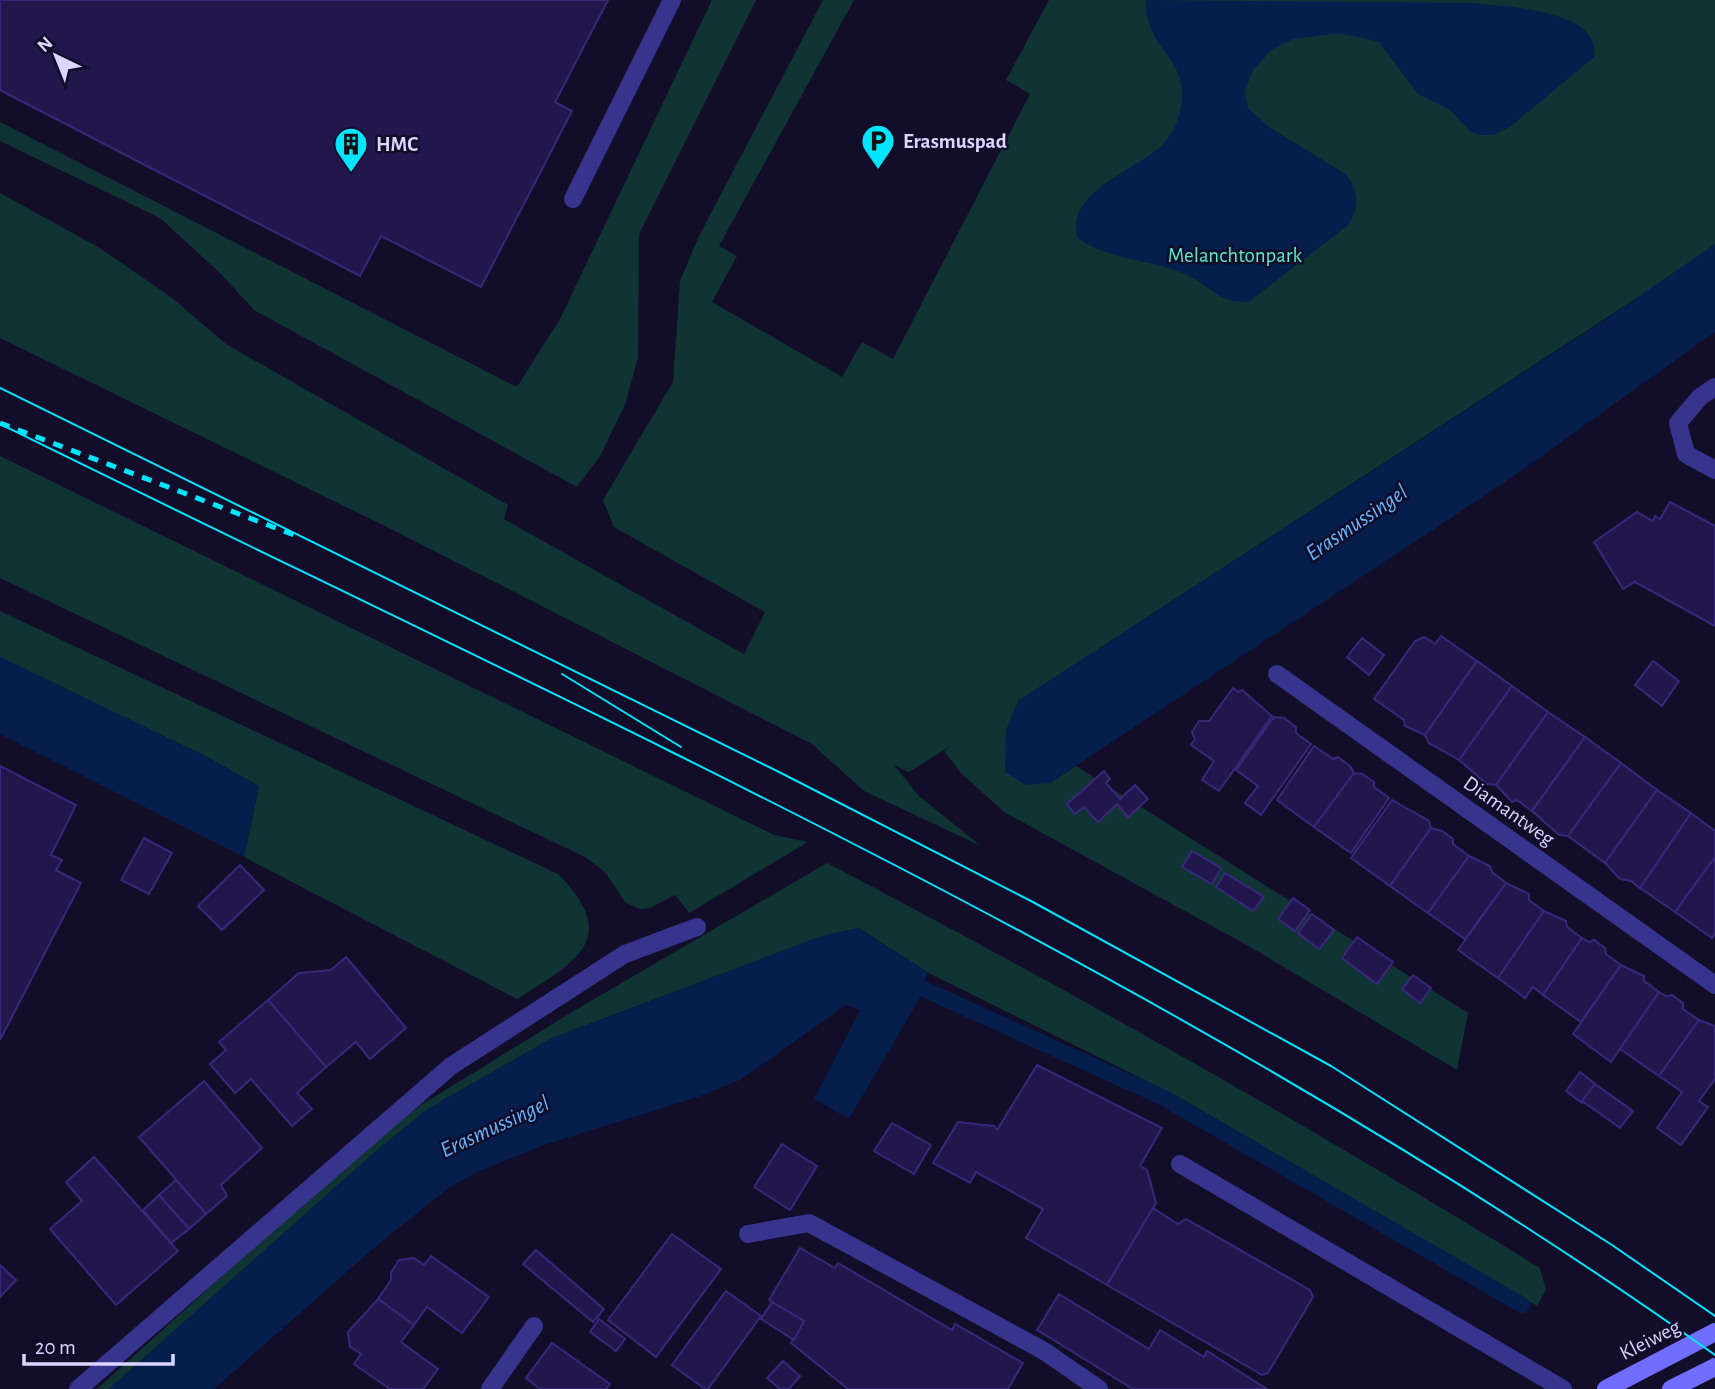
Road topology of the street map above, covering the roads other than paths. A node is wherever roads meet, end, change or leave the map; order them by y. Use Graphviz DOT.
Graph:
graph roads {
  1 [pos="672,0"];
  2 [pos="573,199"];
  3 [pos="1715,387"];
  4 [pos="1715,470"];
  5 [pos="1277,674"];
  6 [pos="696,928"];
  7 [pos="1715,985"];
  8 [pos="1180,1164"];
  9 [pos="748,1234"];
  10 [pos="534,1326"];
  11 [pos="1715,1332"];
  12 [pos="1715,1367"];
  13 [pos="79,1389"];
  14 [pos="491,1389"];
  15 [pos="1099,1389"];
  16 [pos="1563,1389"];
  17 [pos="1606,1389"];
  18 [pos="1671,1389"];
  1 -- 2 [label="street"];
  3 -- 4 [label="street"];
  5 -- 7 [label="street, Diamantweg"];
  6 -- 13 [label="street"];
  8 -- 16 [label="street"];
  9 -- 15 [label="street"];
  10 -- 14 [label="street"];
  11 -- 17 [label="street, Kleiweg"];
  12 -- 18 [label="street"];
}
